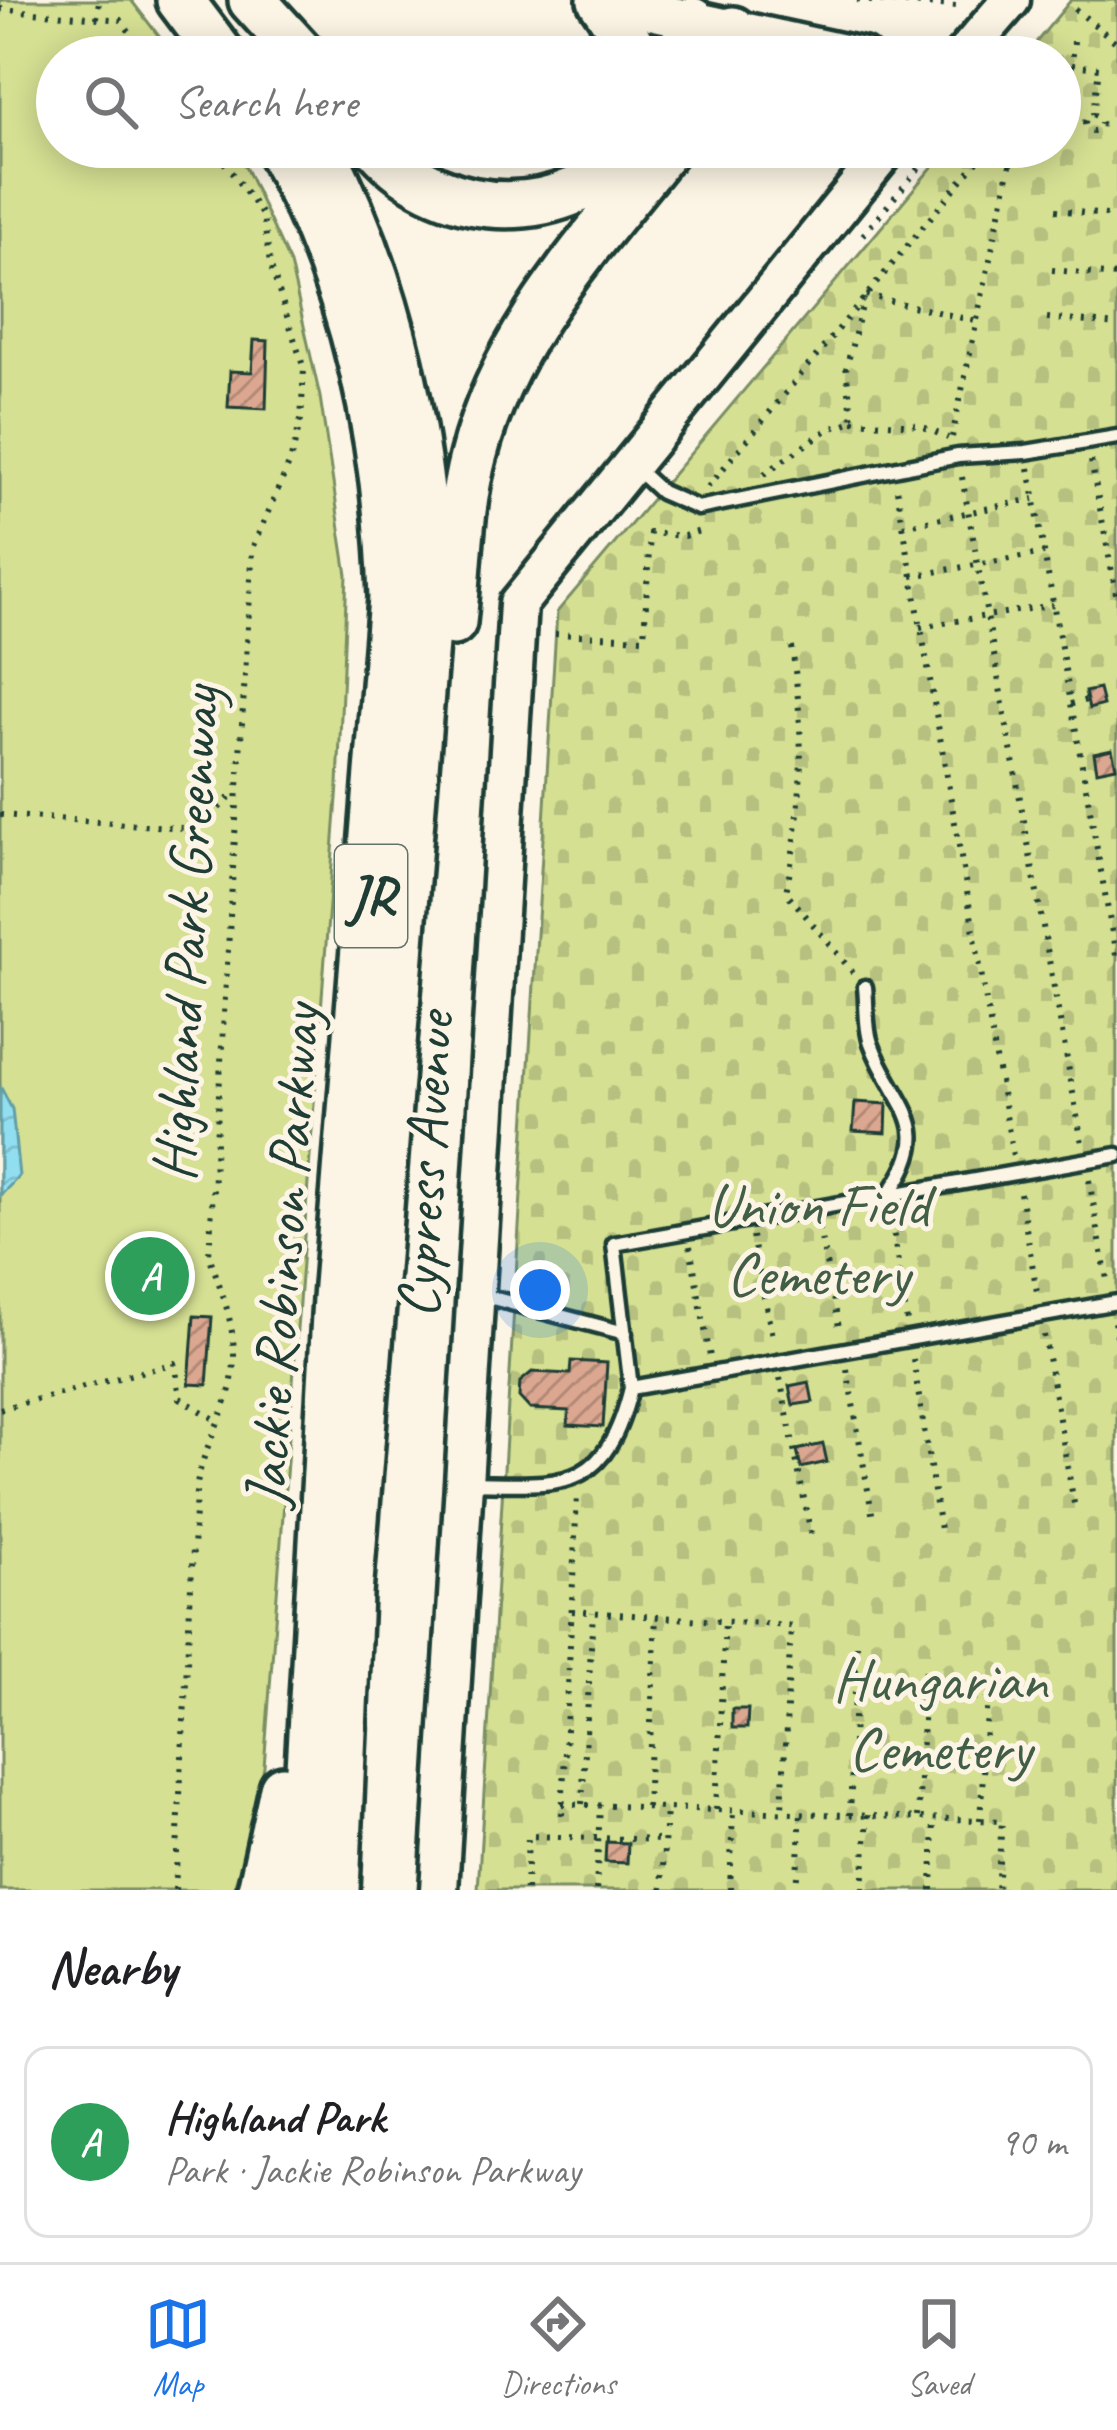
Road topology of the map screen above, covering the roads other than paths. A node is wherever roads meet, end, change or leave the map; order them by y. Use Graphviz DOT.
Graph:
graph roads {
  1 [pos="180,0"];
  2 [pos="228,0"];
  3 [pos="252,0"];
  4 [pos="600,0"];
  5 [pos="1011,0"];
  6 [pos="207,36"];
  7 [pos="253,36"];
  8 [pos="285,36"];
  9 [pos="625,36"];
  10 [pos="694,36"];
  11 [pos="980,36"];
  12 [pos="288,168"];
  13 [pos="330,168"];
  14 [pos="401,168"];
  15 [pos="609,168"];
  16 [pos="650,168"];
  17 [pos="872,168"];
  18 [pos="1117,437"];
  19 [pos="630,464"];
  20 [pos="410,866"];
  21 [pos="865,987"];
  22 [pos="1117,1155"];
  23 [pos="888,1196"];
  24 [pos="474,1294"];
  25 [pos="1114,1303"];
  26 [pos="625,1334"];
  27 [pos="631,1388"];
  28 [pos="463,1483"];
  29 [pos="319,1566"];
  30 [pos="261,1890"];
  31 [pos="302,1890"];
  32 [pos="336,1890"];
  33 [pos="439,1890"];
  1 -- 6 [label="highway"];
  2 -- 7 [label="highway"];
  3 -- 8 [label="highway"];
  4 -- 9 [label="highway"];
  4 -- 10 [label="street"];
  5 -- 11 [label="street"];
  12 -- 29 [label="highway, Jackie Robinson Parkway / JR"];
  13 -- 20 [label="highway, Jackie Robinson Parkway / JR"];
  14 -- 15 [label="highway"];
  16 -- 20 [label="highway"];
  17 -- 19 [label="street, Cypress Avenue"];
  18 -- 19 [label="lane"];
  19 -- 24 [label="street, Cypress Avenue"];
  20 -- 32 [label="highway, Jackie Robinson Parkway / JR"];
  21 -- 23 [label="lane"];
  22 -- 23 [label="lane"];
  23 -- 26 [label="lane"];
  24 -- 26 [label="lane"];
  24 -- 28 [label="street, Cypress Avenue"];
  25 -- 27 [label="lane"];
  26 -- 27 [label="lane"];
  27 -- 28 [label="lane"];
  28 -- 33 [label="street, Cypress Avenue"];
  29 -- 30 [label="highway"];
  29 -- 31 [label="highway, Jackie Robinson Parkway / JR"];
}
